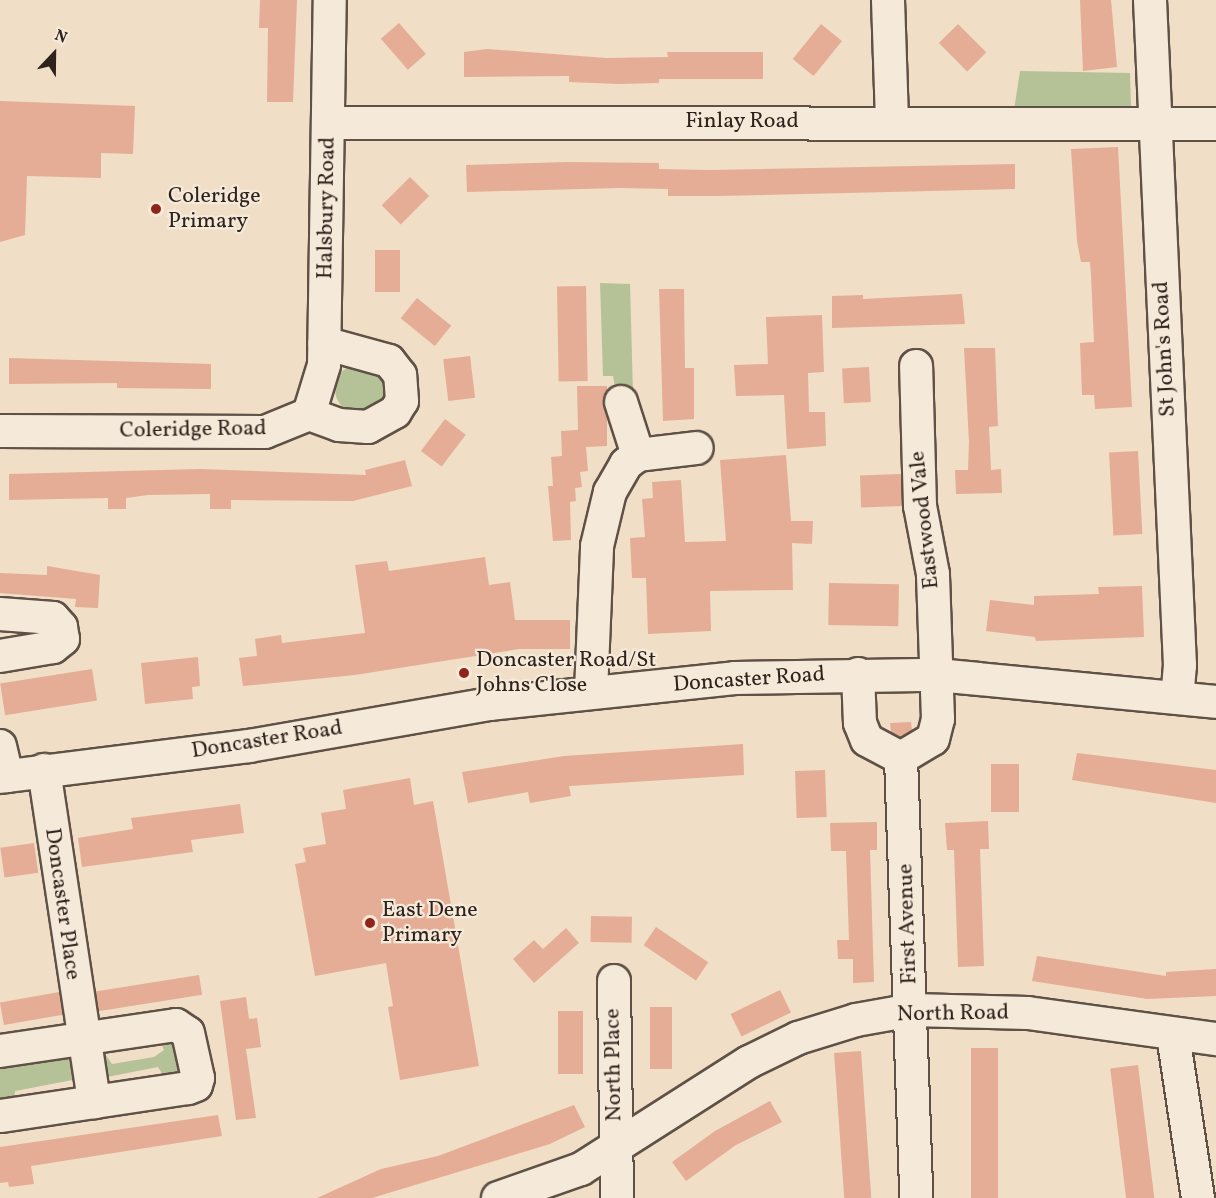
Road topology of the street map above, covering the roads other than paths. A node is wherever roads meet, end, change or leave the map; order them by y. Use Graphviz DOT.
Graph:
graph roads {
  1 [pos="330,0"];
  2 [pos="888,0"];
  3 [pos="1150,0"];
  4 [pos="892,122"];
  5 [pos="329,123"];
  6 [pos="1216,124"];
  7 [pos="1155,126"];
  8 [pos="324,342"];
  9 [pos="916,366"];
  10 [pos="621,402"];
  11 [pos="309,414"];
  12 [pos="0,431"];
  13 [pos="697,448"];
  14 [pos="638,455"];
  15 [pos="0,614"];
  16 [pos="0,656"];
  17 [pos="858,674"];
  18 [pos="937,675"];
  19 [pos="591,692"];
  20 [pos="1177,698"];
  21 [pos="1216,702"];
  22 [pos="0,746"];
  23 [pos="901,758"];
  24 [pos="44,770"];
  25 [pos="4,777"];
  26 [pos="614,981"];
  27 [pos="912,1010"];
  28 [pos="1173,1035"];
  29 [pos="82,1038"];
  30 [pos="1216,1039"];
  31 [pos="0,1051"];
  32 [pos="94,1102"];
  33 [pos="0,1116"];
  34 [pos="615,1149"];
  35 [pos="498,1198"];
  36 [pos="617,1198"];
  37 [pos="916,1198"];
  38 [pos="1198,1198"];
  1 -- 5 [label="street, Halsbury Road"];
  2 -- 4 [label="street"];
  3 -- 7 [label="street, St John's Road"];
  4 -- 5 [label="street, Finlay Road"];
  4 -- 7 [label="street, Finlay Road"];
  5 -- 8 [label="street, Halsbury Road"];
  6 -- 7 [label="street, Finlay Road"];
  7 -- 20 [label="street, St John's Road"];
  8 -- 11 [label="street, Halsbury Road"];
  8 -- 11 [label="street"];
  9 -- 18 [label="street, Eastwood Vale"];
  10 -- 14 [label="street"];
  11 -- 12 [label="street, Coleridge Road"];
  13 -- 14 [label="street"];
  14 -- 19 [label="street"];
  15 -- 16 [label="street"];
  17 -- 18 [label="street, Doncaster Road"];
  17 -- 19 [label="street, Doncaster Road"];
  17 -- 23 [label="street"];
  18 -- 20 [label="street, Doncaster Road"];
  18 -- 23 [label="street"];
  19 -- 24 [label="street, Doncaster Road"];
  20 -- 21 [label="street, Doncaster Road"];
  22 -- 25 [label="street"];
  23 -- 27 [label="street, First Avenue"];
  24 -- 25 [label="street, Doncaster Road"];
  24 -- 29 [label="street, Doncaster Place"];
  26 -- 34 [label="street, North Place"];
  27 -- 28 [label="street, North Road"];
  27 -- 34 [label="street, North Road"];
  27 -- 37 [label="street, First Avenue"];
  28 -- 30 [label="street, North Road"];
  28 -- 38 [label="street"];
  29 -- 31 [label="street"];
  29 -- 32 [label="street, Doncaster Place"];
  29 -- 32 [label="street"];
  32 -- 33 [label="street"];
  34 -- 35 [label="street, North Road"];
  34 -- 36 [label="street, North Place"];
}
